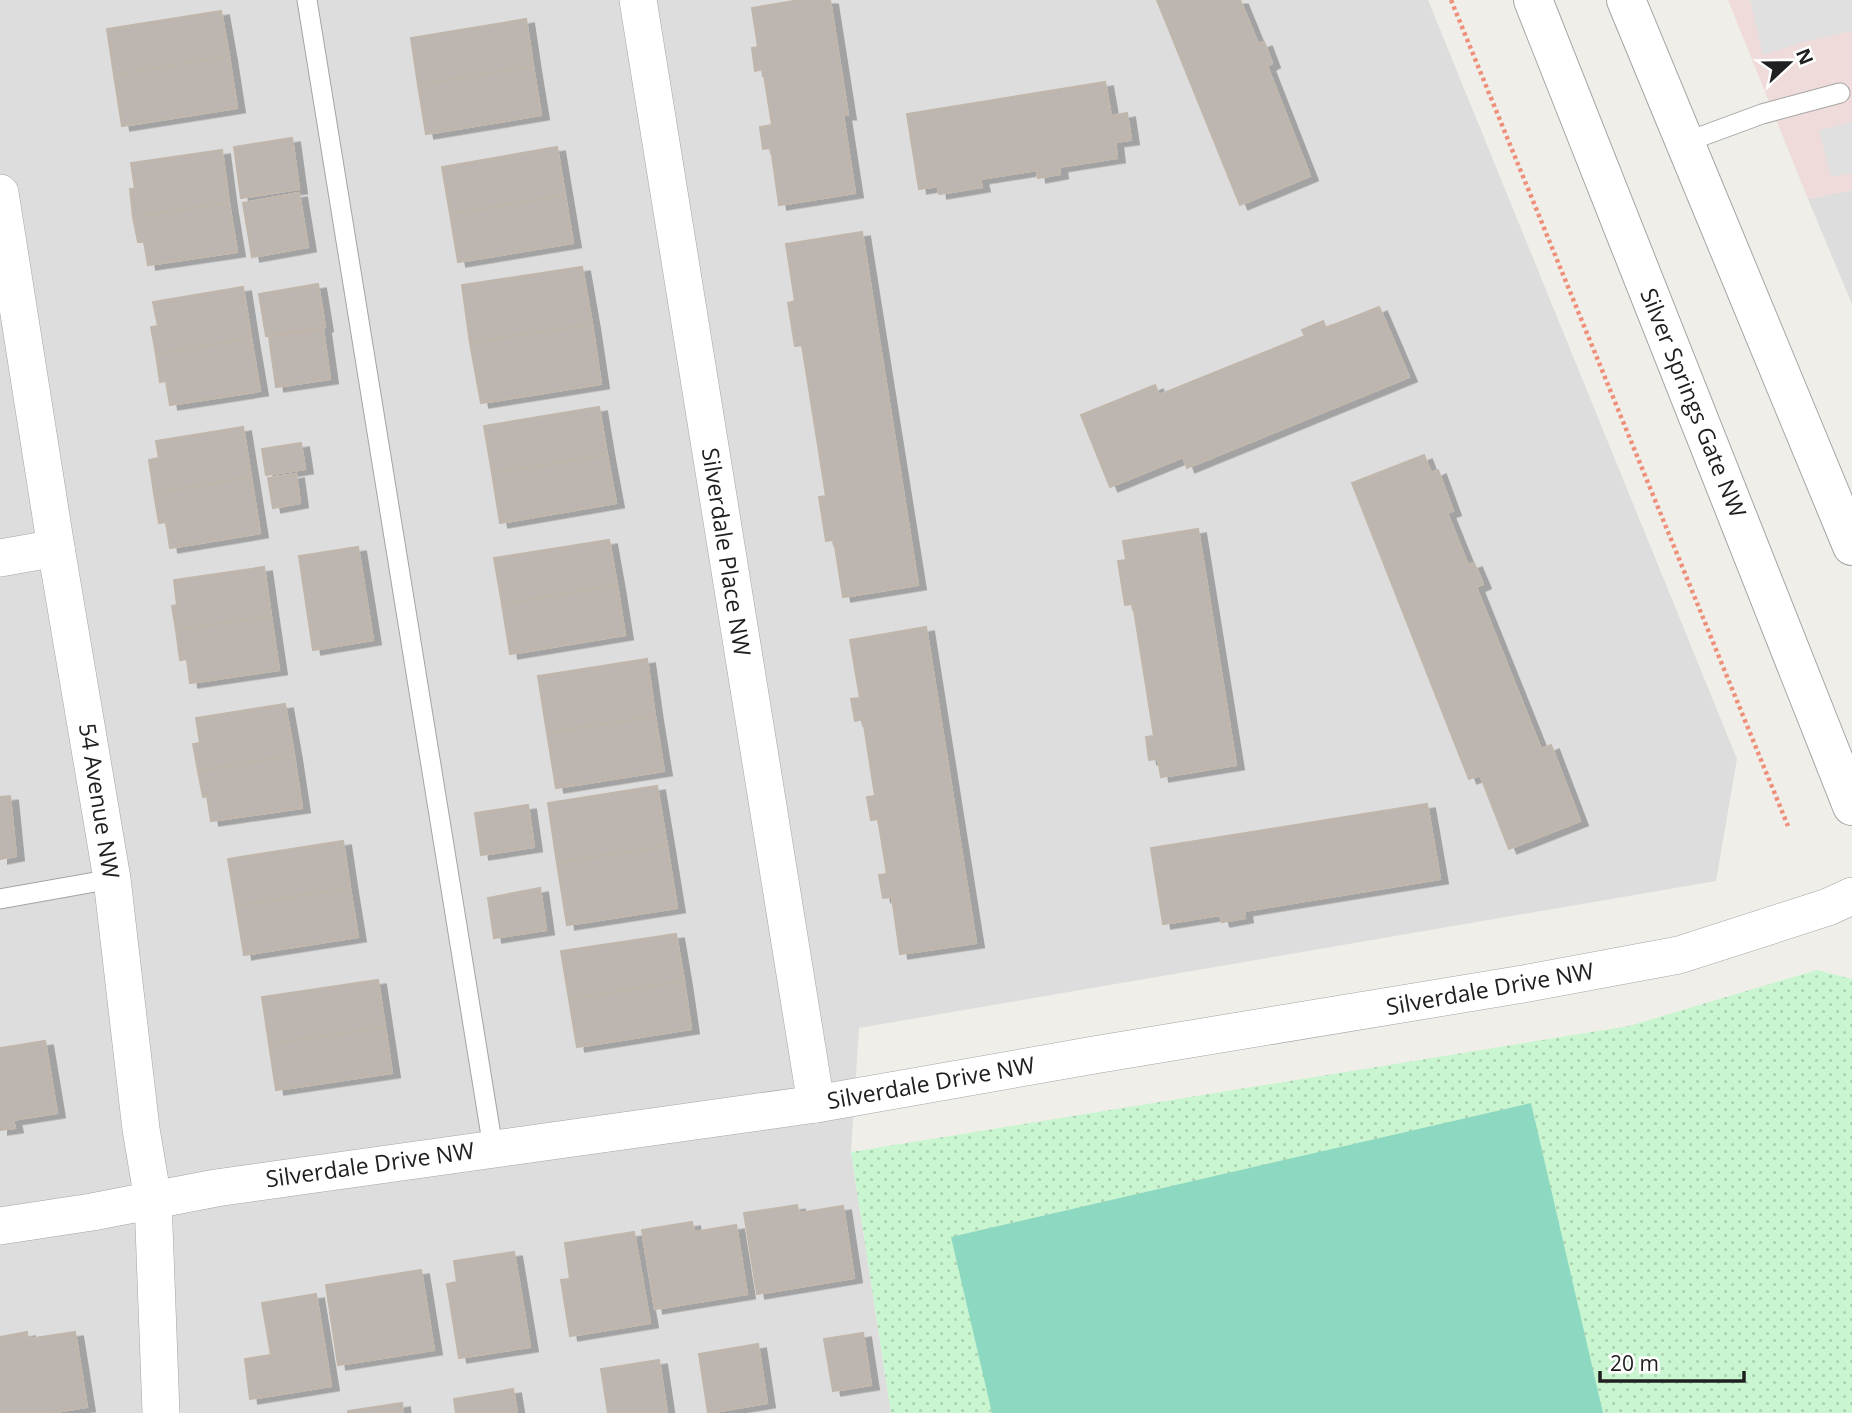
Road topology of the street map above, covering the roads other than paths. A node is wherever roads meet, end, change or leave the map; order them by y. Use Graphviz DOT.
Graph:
graph roads {
  1 [pos="307,0"];
  2 [pos="639,0"];
  3 [pos="1533,0"];
  4 [pos="1626,0"];
  5 [pos="1840,93"];
  6 [pos="1686,142"];
  7 [pos="0,193"];
  8 [pos="1852,546"];
  9 [pos="56,548"];
  10 [pos="0,558"];
  11 [pos="1852,806"];
  12 [pos="112,879"];
  13 [pos="1852,896"];
  14 [pos="0,899"];
  15 [pos="816,1104"];
  16 [pos="493,1148"];
  17 [pos="153,1200"];
  18 [pos="0,1226"];
  19 [pos="161,1413"];
  1 -- 16 [label="lane"];
  2 -- 15 [label="street, Silverdale Place NW"];
  3 -- 11 [label="street, Silver Springs Gate NW"];
  4 -- 6 [label="street"];
  5 -- 6 [label="lane"];
  6 -- 8 [label="street"];
  7 -- 9 [label="street, 54 Avenue NW"];
  9 -- 10 [label="street"];
  9 -- 12 [label="street, 54 Avenue NW"];
  12 -- 14 [label="lane"];
  12 -- 17 [label="street, 54 Avenue NW"];
  13 -- 15 [label="street, Silverdale Drive NW"];
  15 -- 16 [label="street, Silverdale Drive NW"];
  16 -- 17 [label="street, Silverdale Drive NW"];
  17 -- 18 [label="street, Silverdale Drive NW"];
  17 -- 19 [label="street, 54 Avenue NW"];
}
